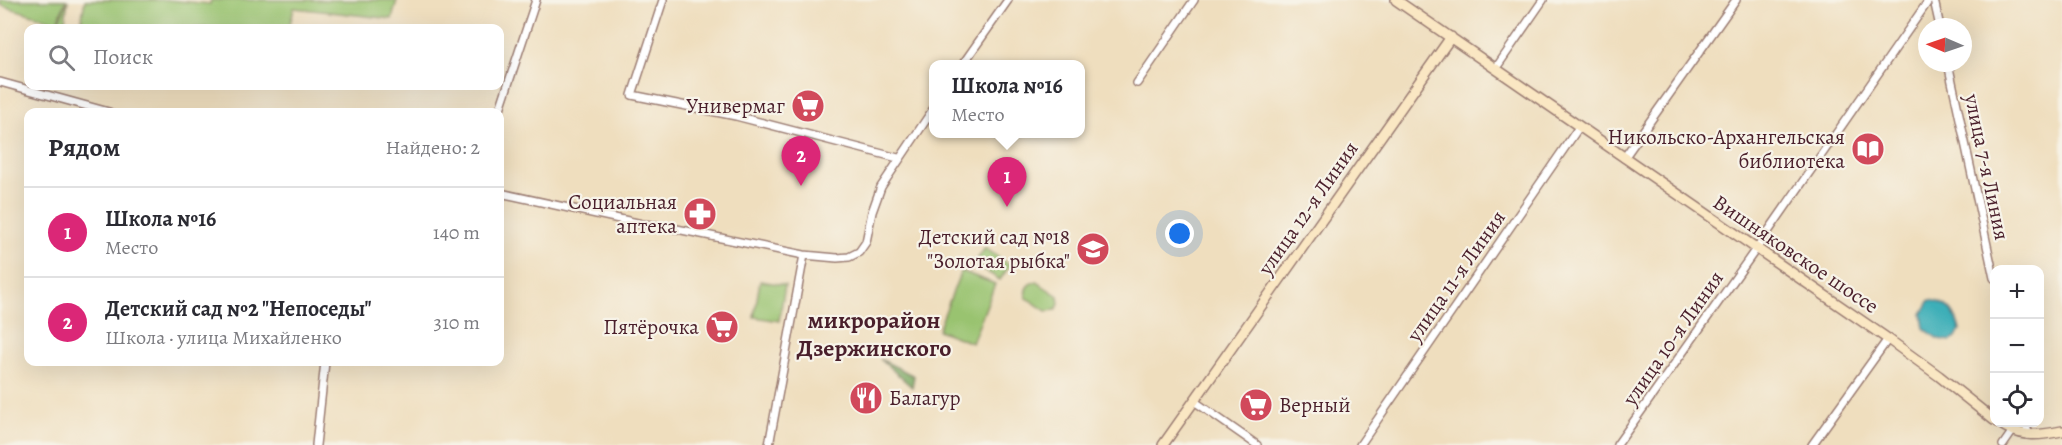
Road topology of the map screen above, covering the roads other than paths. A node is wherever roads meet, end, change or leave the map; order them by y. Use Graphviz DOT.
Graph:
graph roads {
  1 [pos="536,0"];
  2 [pos="663,0"];
  3 [pos="1008,0"];
  4 [pos="1194,0"];
  5 [pos="1396,0"];
  6 [pos="1543,0"];
  7 [pos="1736,0"];
  8 [pos="1929,0"];
  9 [pos="1934,0"];
  10 [pos="1938,18"];
  11 [pos="1451,37"];
  12 [pos="966,60"];
  13 [pos="1496,68"];
  14 [pos="1950,72"];
  15 [pos="0,82"];
  16 [pos="1137,83"];
  17 [pos="24,89"];
  18 [pos="29,90"];
  19 [pos="94,108"];
  20 [pos="500,108"];
  21 [pos="929,114"];
  22 [pos="1579,127"];
  23 [pos="898,158"];
  24 [pos="1624,158"];
  25 [pos="504,194"];
  26 [pos="1756,249"];
  27 [pos="804,255"];
  28 [pos="1992,265"];
  29 [pos="1888,339"];
  30 [pos="325,366"];
  31 [pos="1194,401"];
  32 [pos="1990,416"];
  33 [pos="2005,427"];
  34 [pos="2027,427"];
  35 [pos="2062,431"];
  36 [pos="2012,432"];
  37 [pos="2028,435"];
  38 [pos="316,445"];
  39 [pos="769,445"];
  40 [pos="1163,445"];
  41 [pos="1257,445"];
  42 [pos="1360,445"];
  43 [pos="1617,445"];
  44 [pos="1812,445"];
  45 [pos="2004,445"];
  1 -- 20 [label="street"];
  2 -- 23 [label="street"];
  3 -- 12 [label="street"];
  4 -- 16 [label="street"];
  5 -- 11 [label="street, Вишняковское шоссе"];
  6 -- 13 [label="street"];
  7 -- 24 [label="street"];
  8 -- 26 [label="street, улица 10-я Линия"];
  9 -- 10 [label="street"];
  11 -- 13 [label="street, Вишняковское шоссе"];
  11 -- 31 [label="street, улица 12-я Линия"];
  13 -- 22 [label="street, Вишняковское шоссе"];
  14 -- 28 [label="street, улица 7-я Линия"];
  15 -- 17 [label="street"];
  18 -- 19 [label="street"];
  21 -- 23 [label="street"];
  22 -- 24 [label="street, Вишняковское шоссе"];
  22 -- 42 [label="street, улица 11-я Линия"];
  23 -- 27 [label="street"];
  24 -- 26 [label="street, Вишняковское шоссе"];
  25 -- 27 [label="street"];
  26 -- 29 [label="street, Вишняковское шоссе"];
  26 -- 43 [label="street, улица 10-я Линия"];
  27 -- 39 [label="street"];
  29 -- 32 [label="street, Вишняковское шоссе"];
  29 -- 44 [label="street"];
  30 -- 38 [label="street"];
  31 -- 40 [label="street, улица 12-я Линия"];
  31 -- 41 [label="street"];
  33 -- 36 [label="street, Вишняковское шоссе"];
  34 -- 37 [label="street"];
  35 -- 37 [label="street, Вишняковское шоссе"];
  36 -- 37 [label="street, Вишняковское шоссе"];
  36 -- 45 [label="street"];
}
